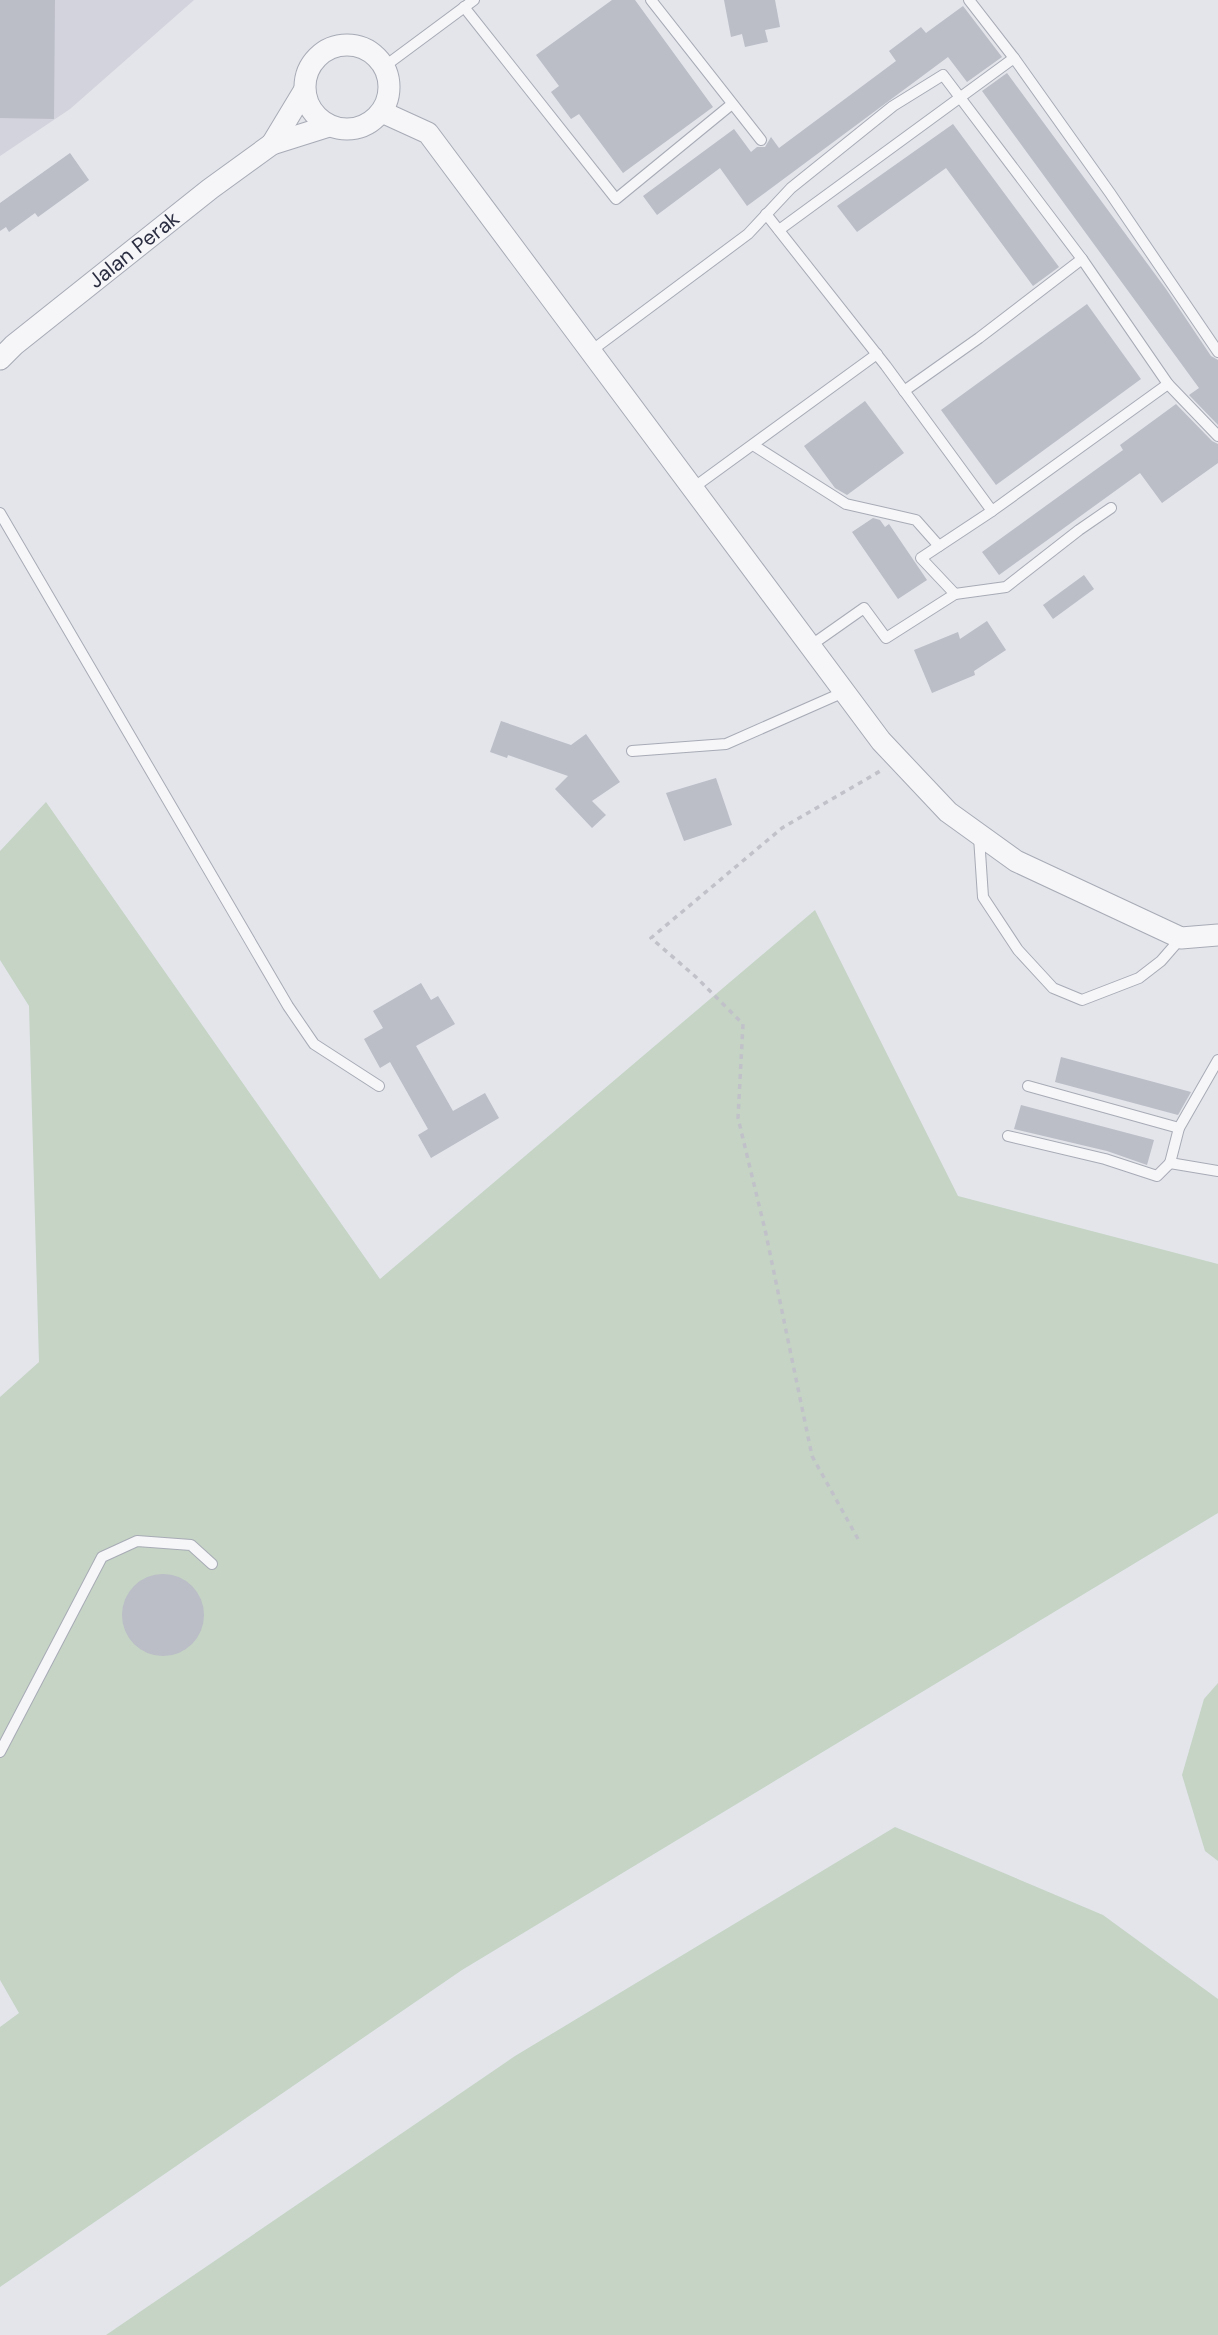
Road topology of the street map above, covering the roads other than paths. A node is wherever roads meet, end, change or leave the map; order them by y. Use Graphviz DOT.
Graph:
graph roads {
  1 [pos="651,0"];
  2 [pos="969,0"];
  3 [pos="469,4"];
  4 [pos="1014,58"];
  5 [pos="384,66"];
  6 [pos="304,91"];
  7 [pos="960,97"];
  8 [pos="732,104"];
  9 [pos="382,112"];
  10 [pos="329,126"];
  11 [pos="761,140"];
  12 [pos="272,144"];
  13 [pos="766,214"];
  14 [pos="779,230"];
  15 [pos="1082,259"];
  16 [pos="591,351"];
  17 [pos="1218,352"];
  18 [pos="877,354"];
  19 [pos="0,359"];
  20 [pos="1168,384"];
  21 [pos="904,391"];
  22 [pos="1218,436"];
  23 [pos="752,445"];
  24 [pos="693,488"];
  25 [pos="1111,508"];
  26 [pos="992,511"];
  27 [pos="0,513"];
  28 [pos="939,546"];
  29 [pos="955,594"];
  30 [pos="810,646"];
  31 [pos="844,692"];
  32 [pos="632,751"];
  33 [pos="979,835"];
  34 [pos="1218,935"];
  35 [pos="1181,938"];
  36 [pos="1218,1060"];
  37 [pos="379,1086"];
  38 [pos="1028,1086"];
  39 [pos="1179,1128"];
  40 [pos="1008,1136"];
  41 [pos="1170,1163"];
  42 [pos="1218,1171"];
  43 [pos="212,1564"];
  44 [pos="0,1752"];
  1 -- 8 [label="lane"];
  2 -- 4 [label="lane"];
  3 -- 5 [label="lane"];
  3 -- 8 [label="lane"];
  4 -- 7 [label="lane"];
  4 -- 17 [label="lane"];
  5 -- 6 [label="street"];
  5 -- 9 [label="street"];
  6 -- 10 [label="street"];
  6 -- 12 [label="street, Jalan Perak"];
  7 -- 13 [label="lane"];
  7 -- 14 [label="lane"];
  7 -- 15 [label="lane"];
  8 -- 11 [label="lane"];
  9 -- 10 [label="street"];
  9 -- 16 [label="street"];
  10 -- 12 [label="street, Jalan Perak"];
  12 -- 19 [label="street, Jalan Perak"];
  13 -- 14 [label="lane"];
  13 -- 16 [label="lane"];
  14 -- 18 [label="lane"];
  15 -- 20 [label="lane"];
  15 -- 21 [label="lane"];
  16 -- 24 [label="street"];
  18 -- 21 [label="lane"];
  18 -- 23 [label="lane"];
  20 -- 22 [label="lane"];
  20 -- 26 [label="lane"];
  21 -- 26 [label="lane"];
  23 -- 24 [label="lane"];
  23 -- 28 [label="lane"];
  24 -- 30 [label="street"];
  25 -- 29 [label="lane"];
  26 -- 28 [label="lane"];
  27 -- 37 [label="lane"];
  28 -- 29 [label="lane"];
  29 -- 30 [label="lane"];
  30 -- 31 [label="street"];
  31 -- 32 [label="lane"];
  31 -- 33 [label="street"];
  33 -- 35 [label="street"];
  33 -- 35 [label="lane"];
  34 -- 35 [label="street"];
  36 -- 39 [label="lane"];
  38 -- 39 [label="lane"];
  39 -- 41 [label="lane"];
  40 -- 41 [label="lane"];
  41 -- 42 [label="lane"];
  43 -- 44 [label="lane"];
}
